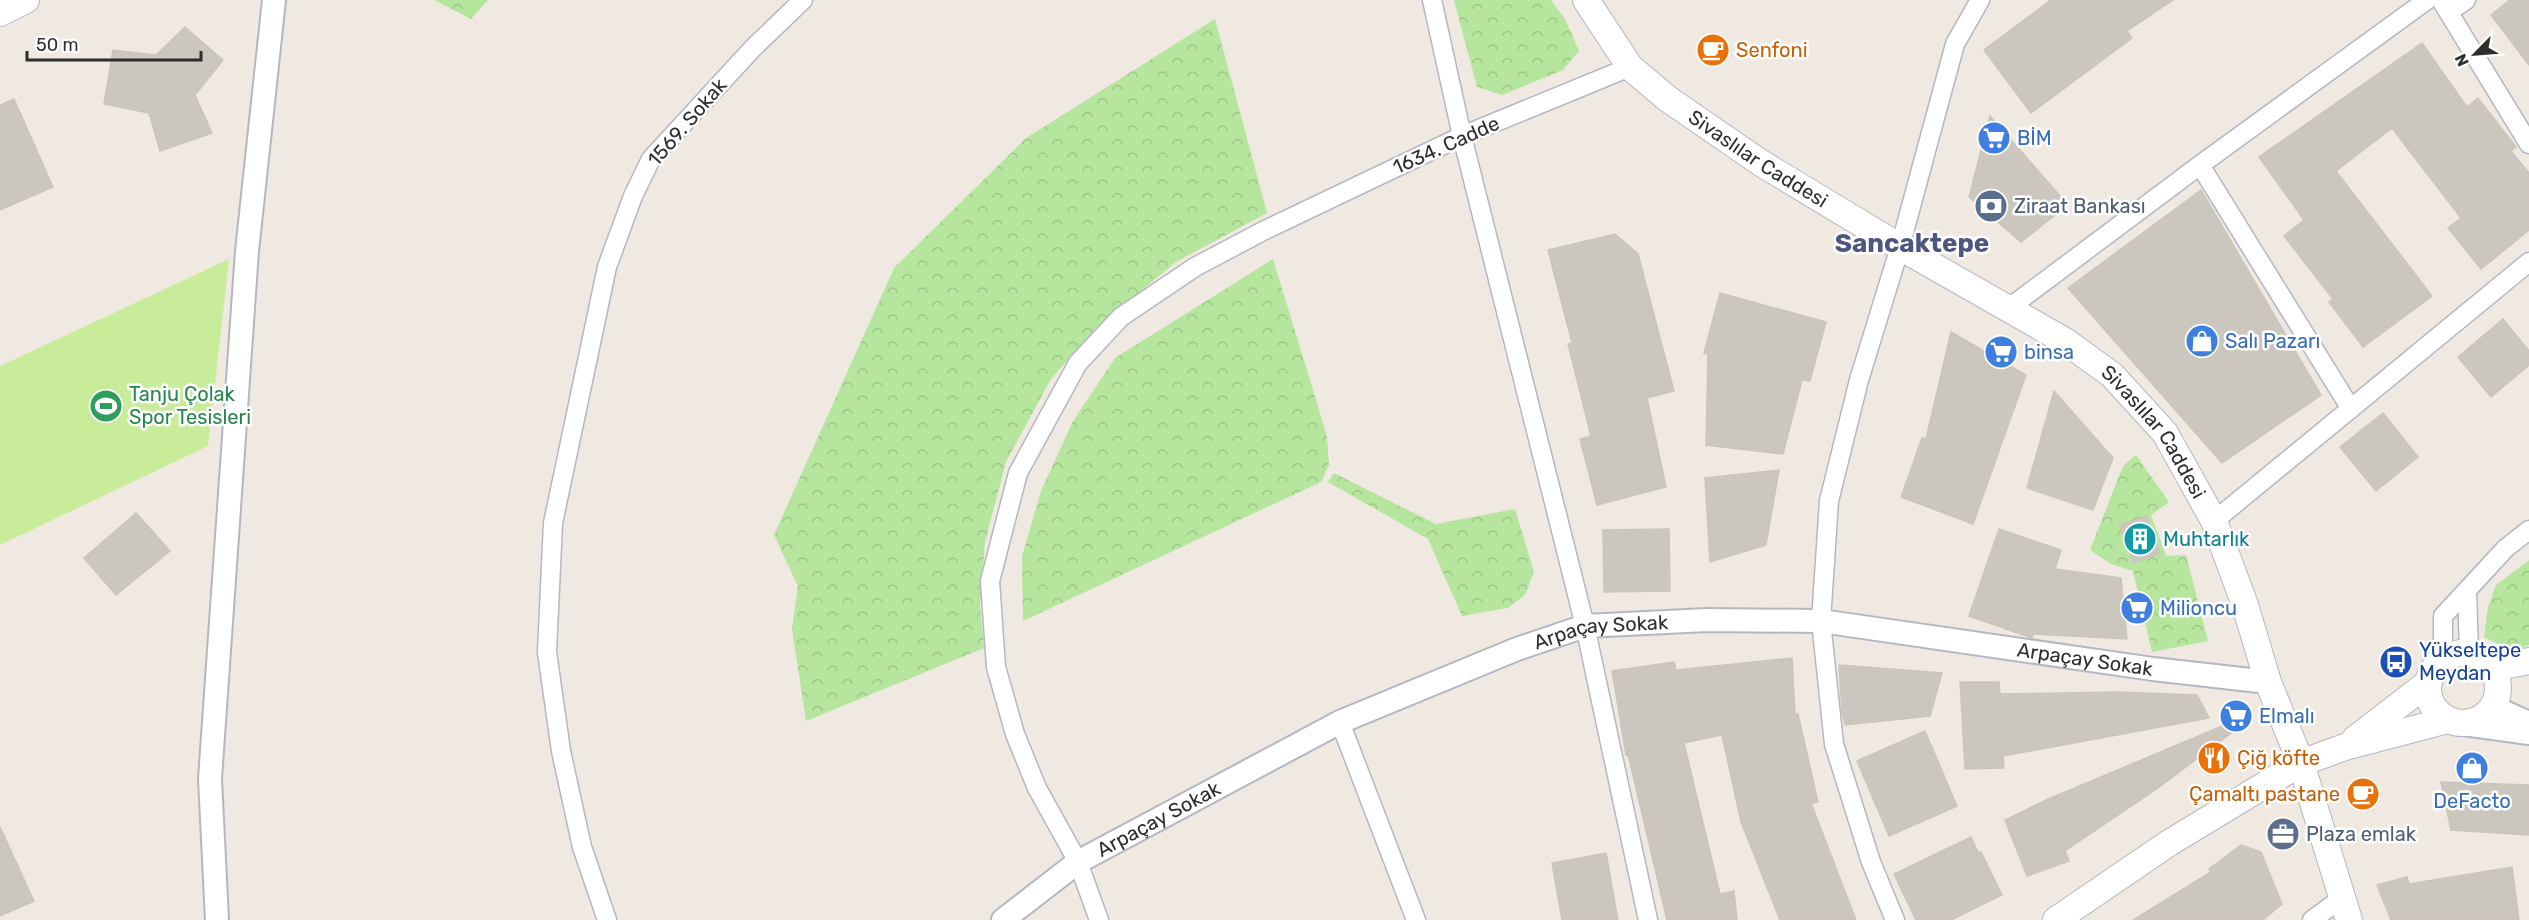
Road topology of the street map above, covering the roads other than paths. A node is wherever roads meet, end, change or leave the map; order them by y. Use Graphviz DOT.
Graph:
graph roads {
  1 [pos="26,0"];
  2 [pos="274,0"];
  3 [pos="803,0"];
  4 [pos="1432,0"];
  5 [pos="1586,0"];
  6 [pos="1980,0"];
  7 [pos="2427,0"];
  8 [pos="2466,0"];
  9 [pos="2446,6"];
  10 [pos="0,13"];
  11 [pos="1630,67"];
  12 [pos="1462,136"];
  13 [pos="2529,144"];
  14 [pos="2200,165"];
  15 [pos="1900,247"];
  16 [pos="2529,262"];
  17 [pos="2009,308"];
  18 [pos="2351,409"];
  19 [pos="2214,521"];
  20 [pos="2529,530"];
  21 [pos="2467,590"];
  22 [pos="1821,621"];
  23 [pos="1585,626"];
  24 [pos="2469,654"];
  25 [pos="2443,660"];
  26 [pos="2529,661"];
  27 [pos="2492,668"];
  28 [pos="2529,674"];
  29 [pos="2268,682"];
  30 [pos="2428,682"];
  31 [pos="2496,701"];
  32 [pos="1340,722"];
  33 [pos="2453,722"];
  34 [pos="2529,723"];
  35 [pos="2529,733"];
  36 [pos="2345,747"];
  37 [pos="2301,763"];
  38 [pos="1078,862"];
  39 [pos="2345,909"];
  40 [pos="217,920"];
  41 [pos="607,920"];
  42 [pos="1003,920"];
  43 [pos="1099,920"];
  44 [pos="1416,920"];
  45 [pos="1648,920"];
  46 [pos="1896,920"];
  47 [pos="2056,920"];
  48 [pos="2312,920"];
  1 -- 10 [label="main road"];
  2 -- 40 [label="street"];
  3 -- 41 [label="street, 1569. Sokak"];
  4 -- 12 [label="street"];
  5 -- 11 [label="main road, Sivaslılar Caddesi"];
  6 -- 15 [label="street"];
  7 -- 14 [label="street"];
  8 -- 9 [label="street"];
  9 -- 13 [label="street"];
  11 -- 12 [label="street, 1634. Cadde"];
  11 -- 15 [label="main road, Sivaslılar Caddesi"];
  12 -- 23 [label="street"];
  12 -- 38 [label="street, 1634. Cadde"];
  14 -- 17 [label="street"];
  14 -- 18 [label="street"];
  15 -- 17 [label="main road, Sivaslılar Caddesi"];
  15 -- 22 [label="street"];
  16 -- 18 [label="street"];
  17 -- 19 [label="main road, Sivaslılar Caddesi"];
  18 -- 19 [label="street"];
  19 -- 29 [label="main road, Sivaslılar Caddesi"];
  20 -- 21 [label="street"];
  21 -- 24 [label="street"];
  21 -- 25 [label="street"];
  22 -- 23 [label="street, Arpaçay Sokak"];
  22 -- 29 [label="street, Arpaçay Sokak"];
  22 -- 46 [label="street"];
  23 -- 32 [label="street, Arpaçay Sokak"];
  23 -- 45 [label="street"];
  24 -- 25 [label="main road"];
  24 -- 27 [label="main road"];
  25 -- 30 [label="main road"];
  26 -- 27 [label="main road"];
  27 -- 31 [label="main road"];
  28 -- 31 [label="main road"];
  29 -- 37 [label="main road, Sivaslılar Caddesi"];
  30 -- 33 [label="main road"];
  30 -- 36 [label="main road"];
  31 -- 33 [label="main road"];
  31 -- 34 [label="street"];
  32 -- 38 [label="street, Arpaçay Sokak"];
  32 -- 44 [label="street"];
  33 -- 35 [label="street"];
  33 -- 36 [label="main road"];
  36 -- 37 [label="main road"];
  37 -- 39 [label="main road, Sivaslılar Caddesi"];
  37 -- 47 [label="main road"];
  38 -- 42 [label="street, Arpaçay Sokak"];
  38 -- 43 [label="street, 1634. Cadde"];
  39 -- 48 [label="street"];
}
